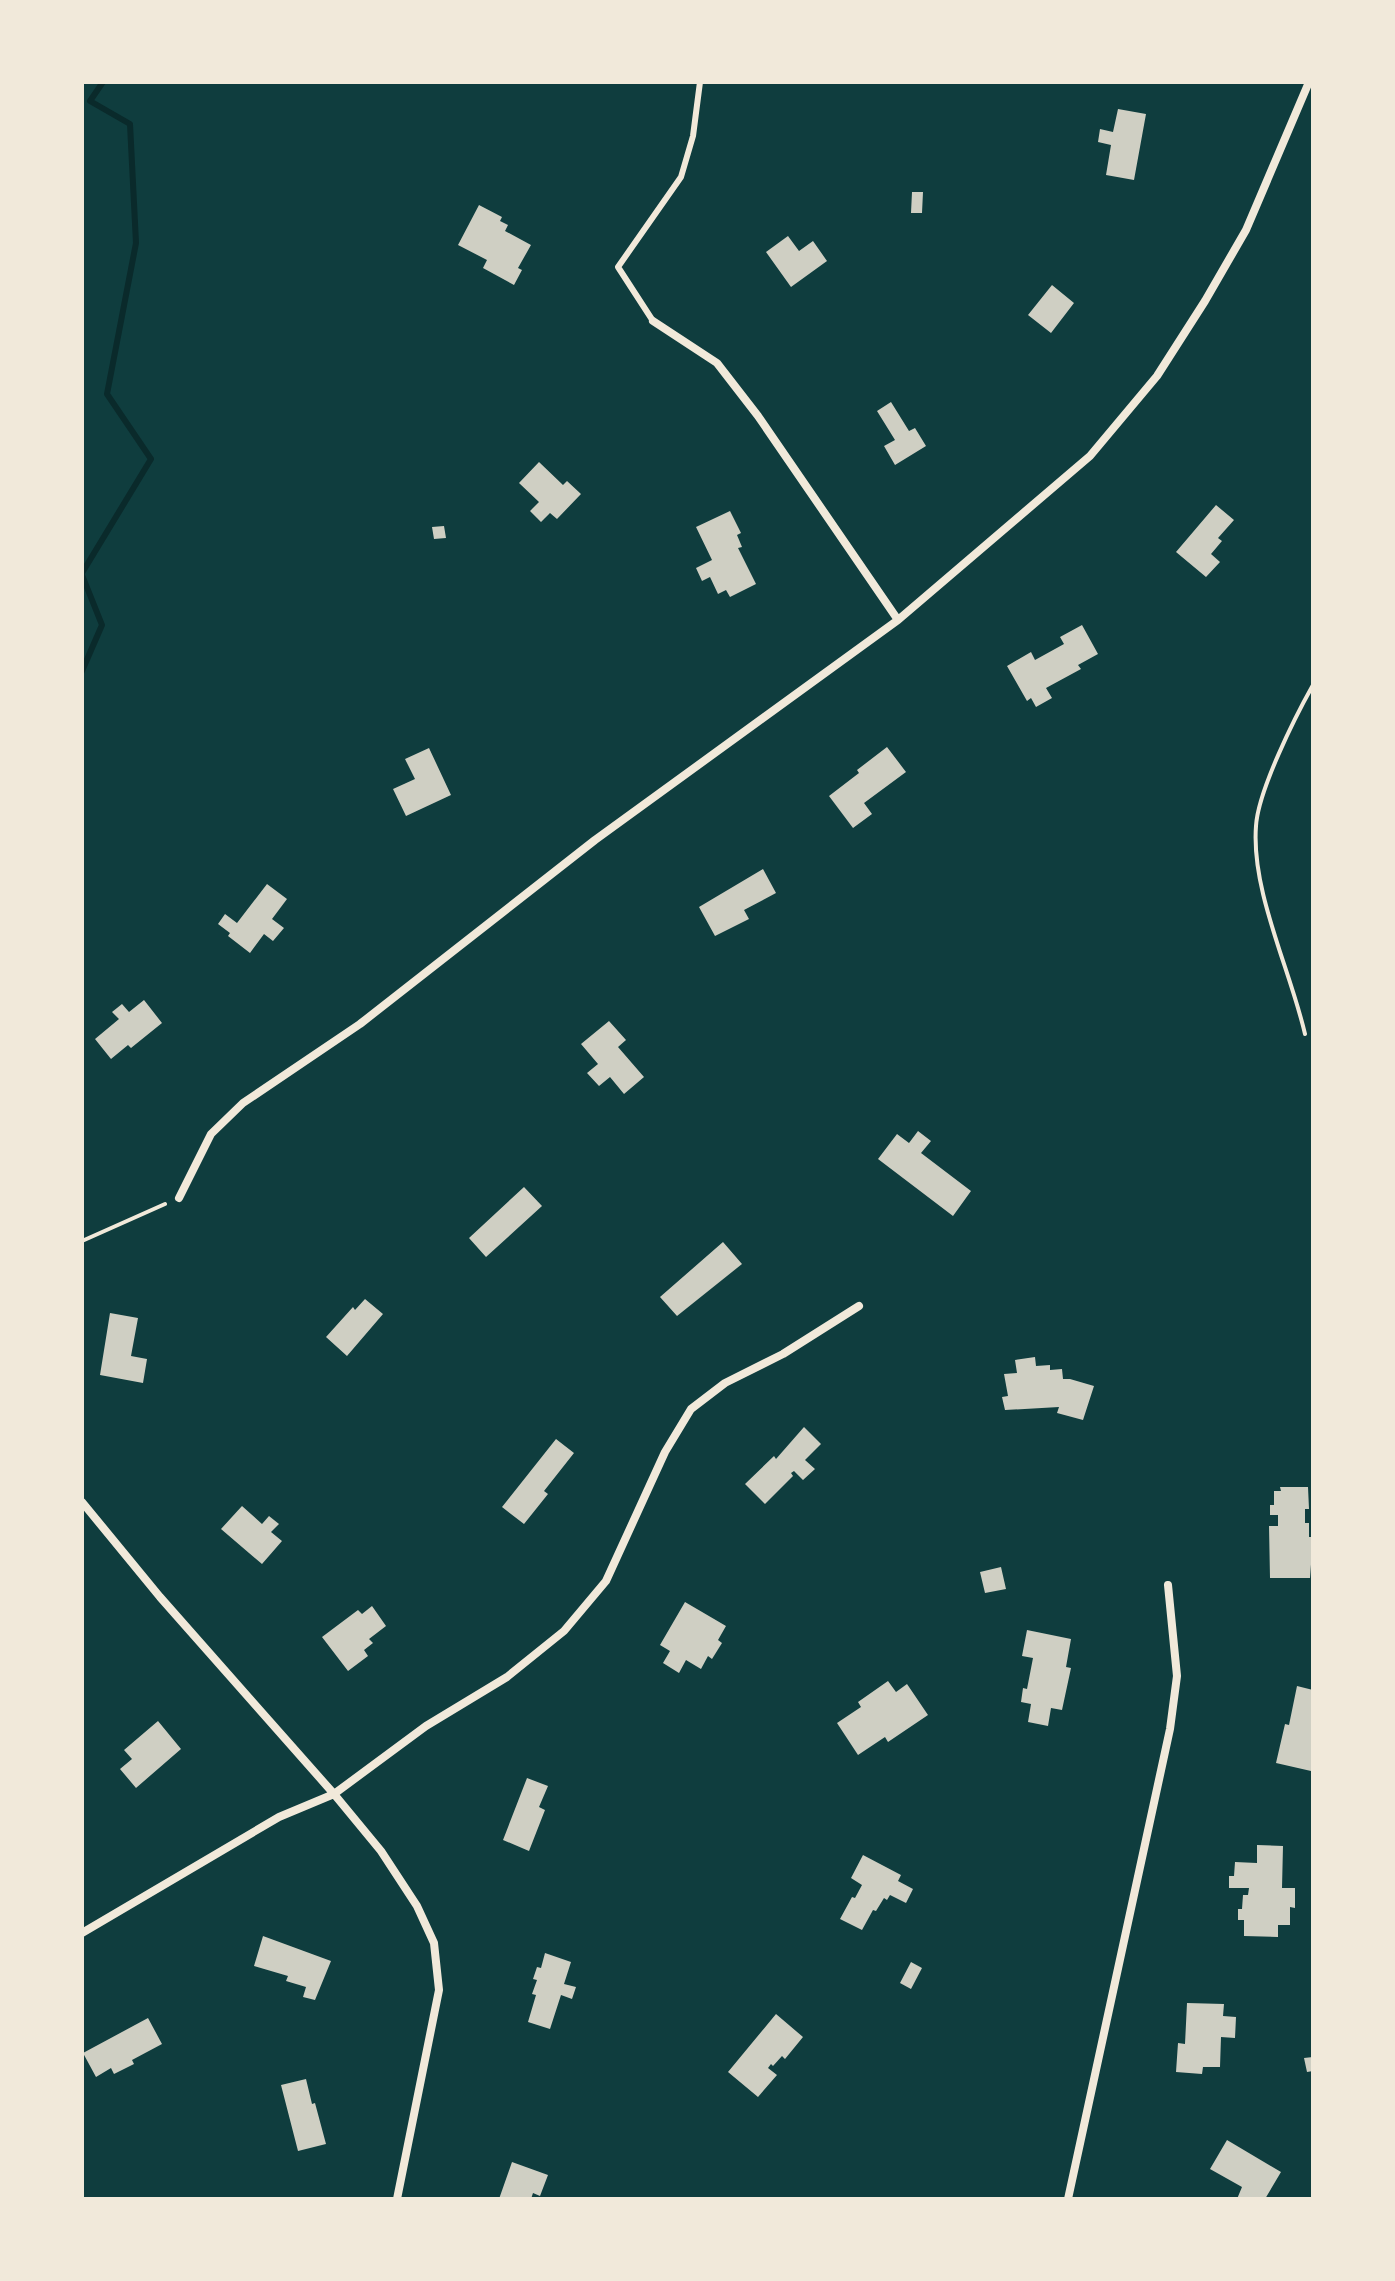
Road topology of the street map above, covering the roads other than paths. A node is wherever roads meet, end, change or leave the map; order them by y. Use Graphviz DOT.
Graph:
graph roads {
  1 [pos="700,82"];
  2 [pos="1309,82"];
  3 [pos="653,321"];
  4 [pos="898,620"];
  5 [pos="179,1198"];
  6 [pos="859,1306"];
  7 [pos="82,1502"];
  8 [pos="1168,1585"];
  9 [pos="334,1794"];
  10 [pos="82,1933"];
  11 [pos="397,2199"];
  12 [pos="1068,2199"];
  1 -- 3 [label="lane"];
  2 -- 4 [label="street"];
  3 -- 4 [label="street"];
  4 -- 5 [label="street"];
  6 -- 9 [label="street"];
  7 -- 9 [label="street"];
  8 -- 12 [label="street"];
  9 -- 10 [label="street"];
  9 -- 11 [label="street"];
}
